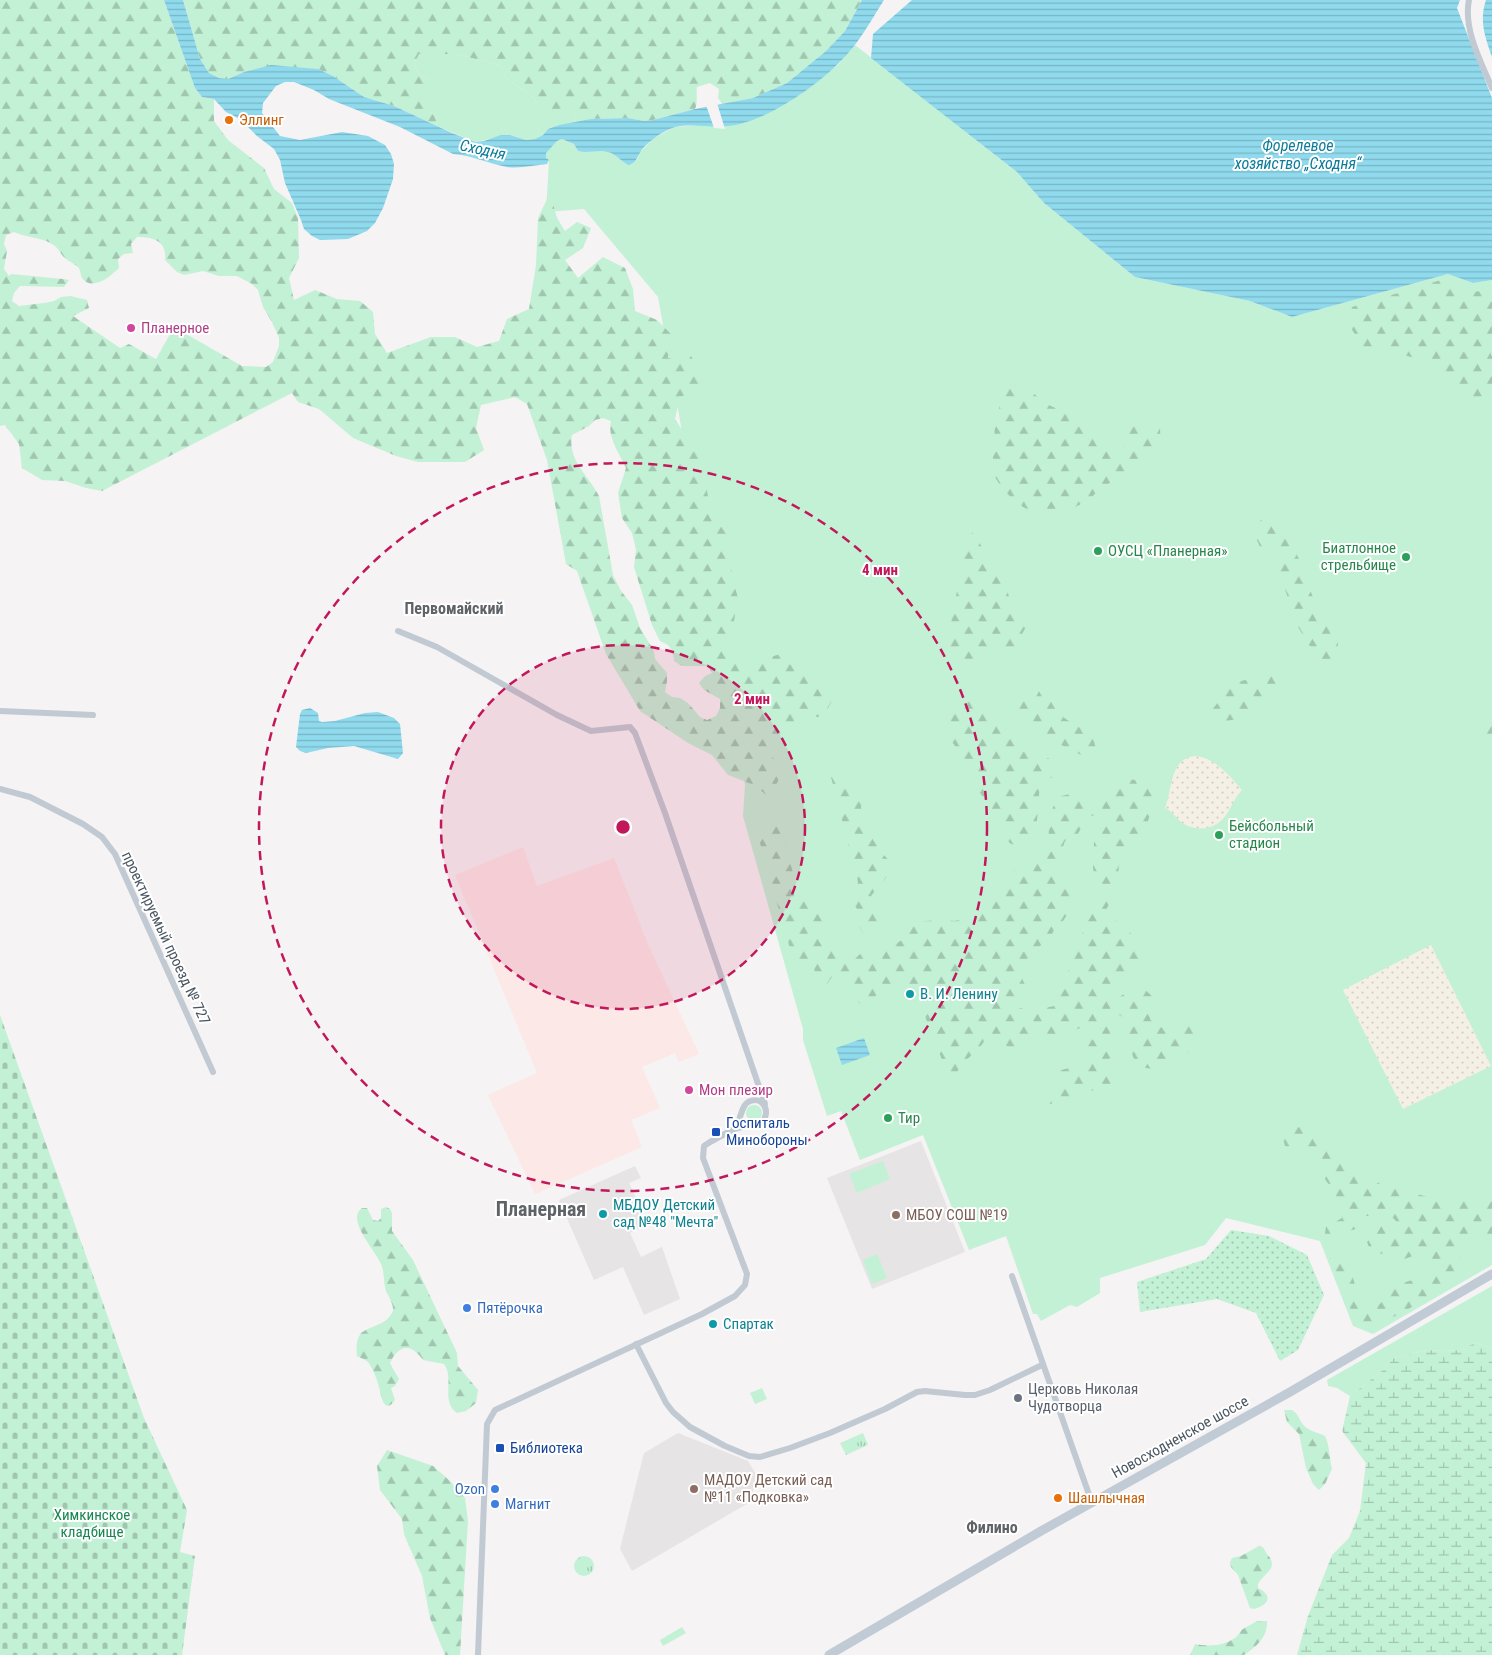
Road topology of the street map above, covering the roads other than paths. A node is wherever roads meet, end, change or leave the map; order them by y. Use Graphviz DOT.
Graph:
graph roads {
  1 [pos="1469,0"];
  2 [pos="1492,88"];
  3 [pos="398,631"];
  4 [pos="0,711"];
  5 [pos="93,715"];
  6 [pos="0,789"];
  7 [pos="213,1072"];
  8 [pos="760,1088"];
  9 [pos="754,1100"];
  10 [pos="766,1108"];
  11 [pos="742,1114"];
  12 [pos="755,1125"];
  13 [pos="734,1129"];
  14 [pos="1492,1274"];
  15 [pos="1012,1276"];
  16 [pos="636,1344"];
  17 [pos="1042,1365"];
  18 [pos="1092,1503"];
  19 [pos="478,1655"];
  20 [pos="829,1655"];
  1 -- 2 [label="street"];
  3 -- 8 [label="street"];
  4 -- 5 [label="street"];
  6 -- 7 [label="street, проектируемый проезд № 727"];
  8 -- 9 [label="street"];
  8 -- 10 [label="street"];
  9 -- 10 [label="street"];
  9 -- 11 [label="street"];
  10 -- 12 [label="street"];
  11 -- 12 [label="street"];
  11 -- 13 [label="street"];
  12 -- 13 [label="street"];
  13 -- 16 [label="street"];
  14 -- 18 [label="main road, Новосходненское шоссе"];
  15 -- 17 [label="street"];
  16 -- 17 [label="street"];
  16 -- 19 [label="street"];
  17 -- 18 [label="street"];
  18 -- 20 [label="main road, Новосходненское шоссе"];
}
